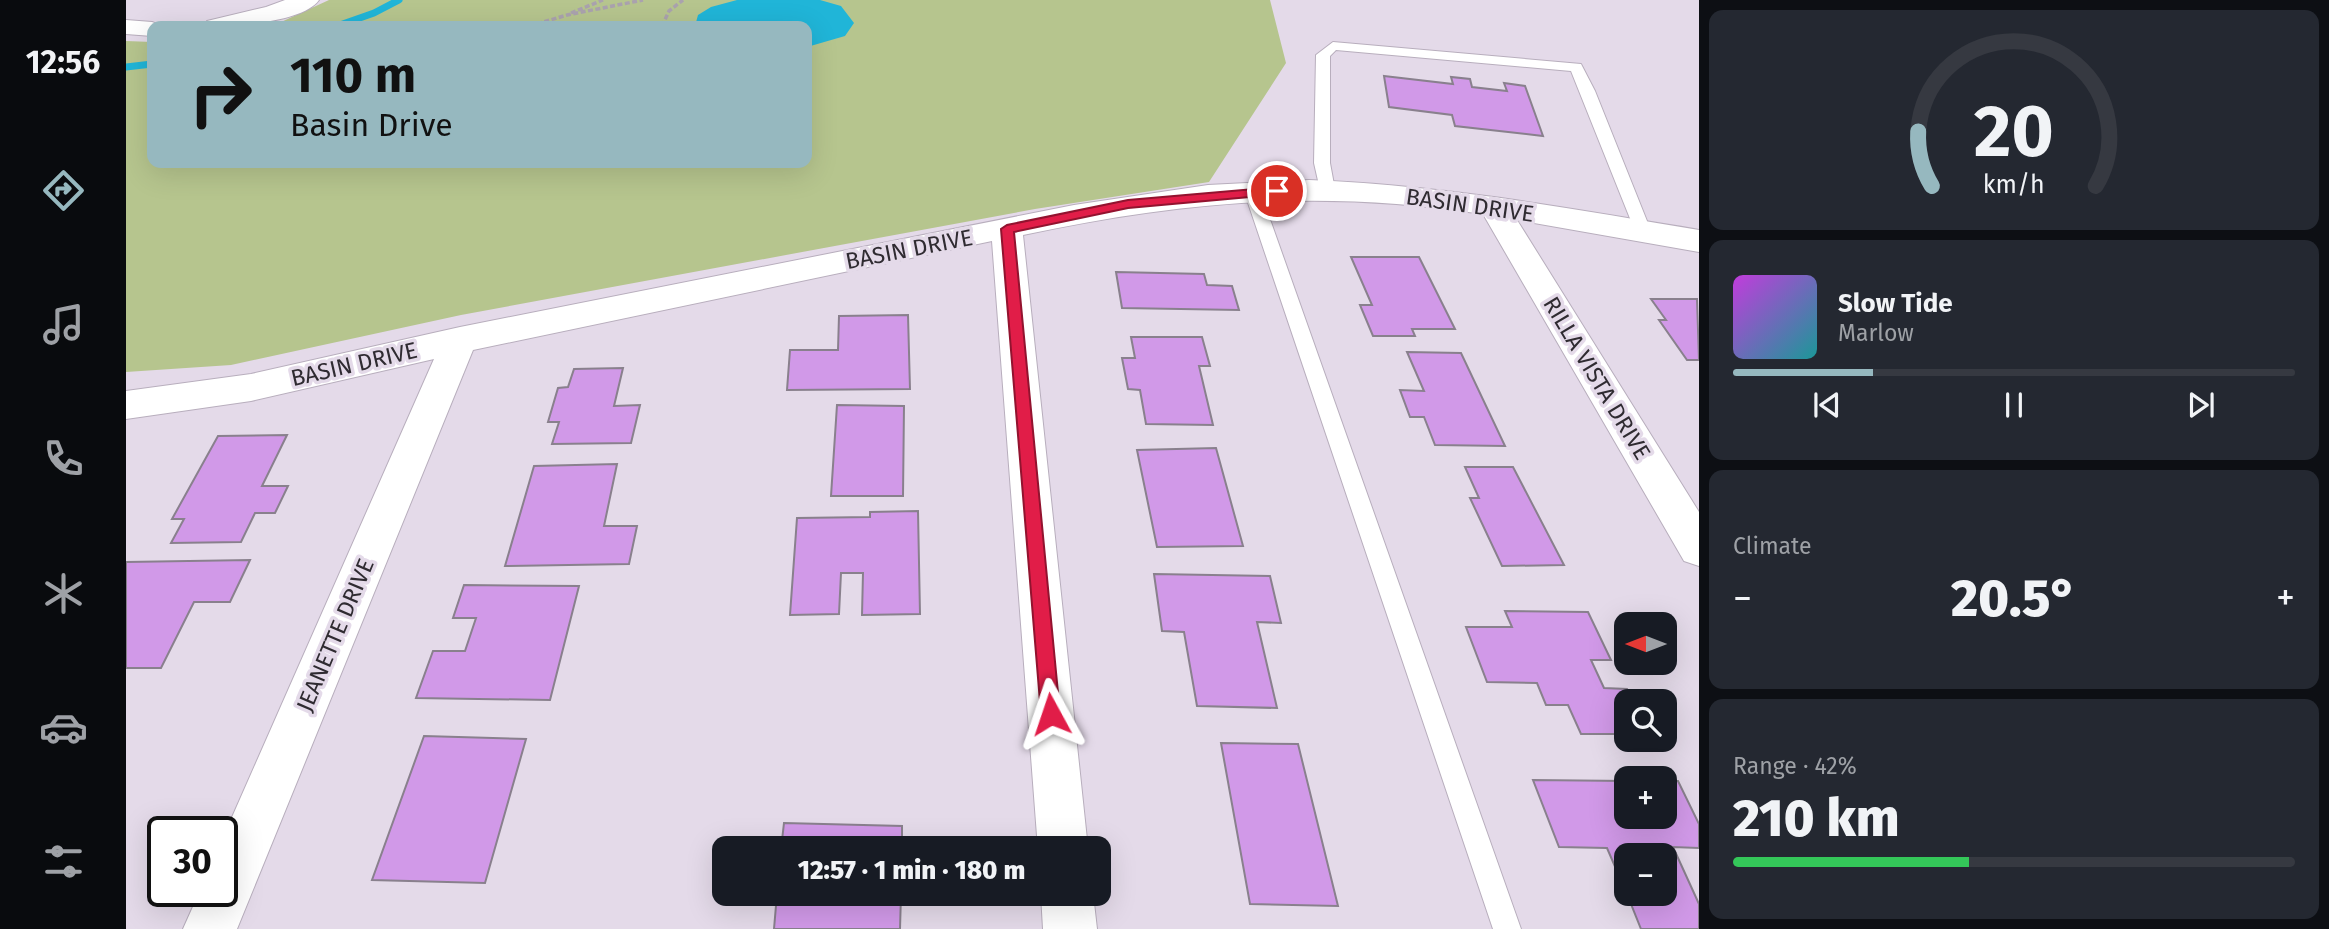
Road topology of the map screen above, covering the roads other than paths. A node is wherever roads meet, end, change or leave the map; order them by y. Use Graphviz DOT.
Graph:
graph roads {
  1 [pos="307,0"];
  2 [pos="238,21"];
  3 [pos="126,27"];
  4 [pos="147,29"];
  5 [pos="1328,190"];
  6 [pos="1252,191"];
  7 [pos="1494,207"];
  8 [pos="1007,229"];
  9 [pos="1643,231"];
  10 [pos="1699,241"];
  11 [pos="460,340"];
  12 [pos="127,406"];
  13 [pos="1699,548"];
  14 [pos="1062,836"];
  15 [pos="1068,906"];
  16 [pos="210,929"];
  17 [pos="1070,929"];
  18 [pos="1507,929"];
  1 -- 2 [label="street"];
  3 -- 4 [label="street"];
  5 -- 6 [label="street, BASIN DRIVE"];
  5 -- 7 [label="street, BASIN DRIVE"];
  5 -- 9 [label="lane"];
  6 -- 8 [label="street, BASIN DRIVE"];
  6 -- 18 [label="lane"];
  7 -- 9 [label="street, BASIN DRIVE"];
  7 -- 13 [label="street, RILLA VISTA DRIVE"];
  8 -- 11 [label="street, BASIN DRIVE"];
  8 -- 14 [label="street"];
  9 -- 10 [label="street, BASIN DRIVE"];
  11 -- 12 [label="street, BASIN DRIVE"];
  11 -- 16 [label="street, JEANETTE DRIVE"];
  15 -- 17 [label="street"];
}
